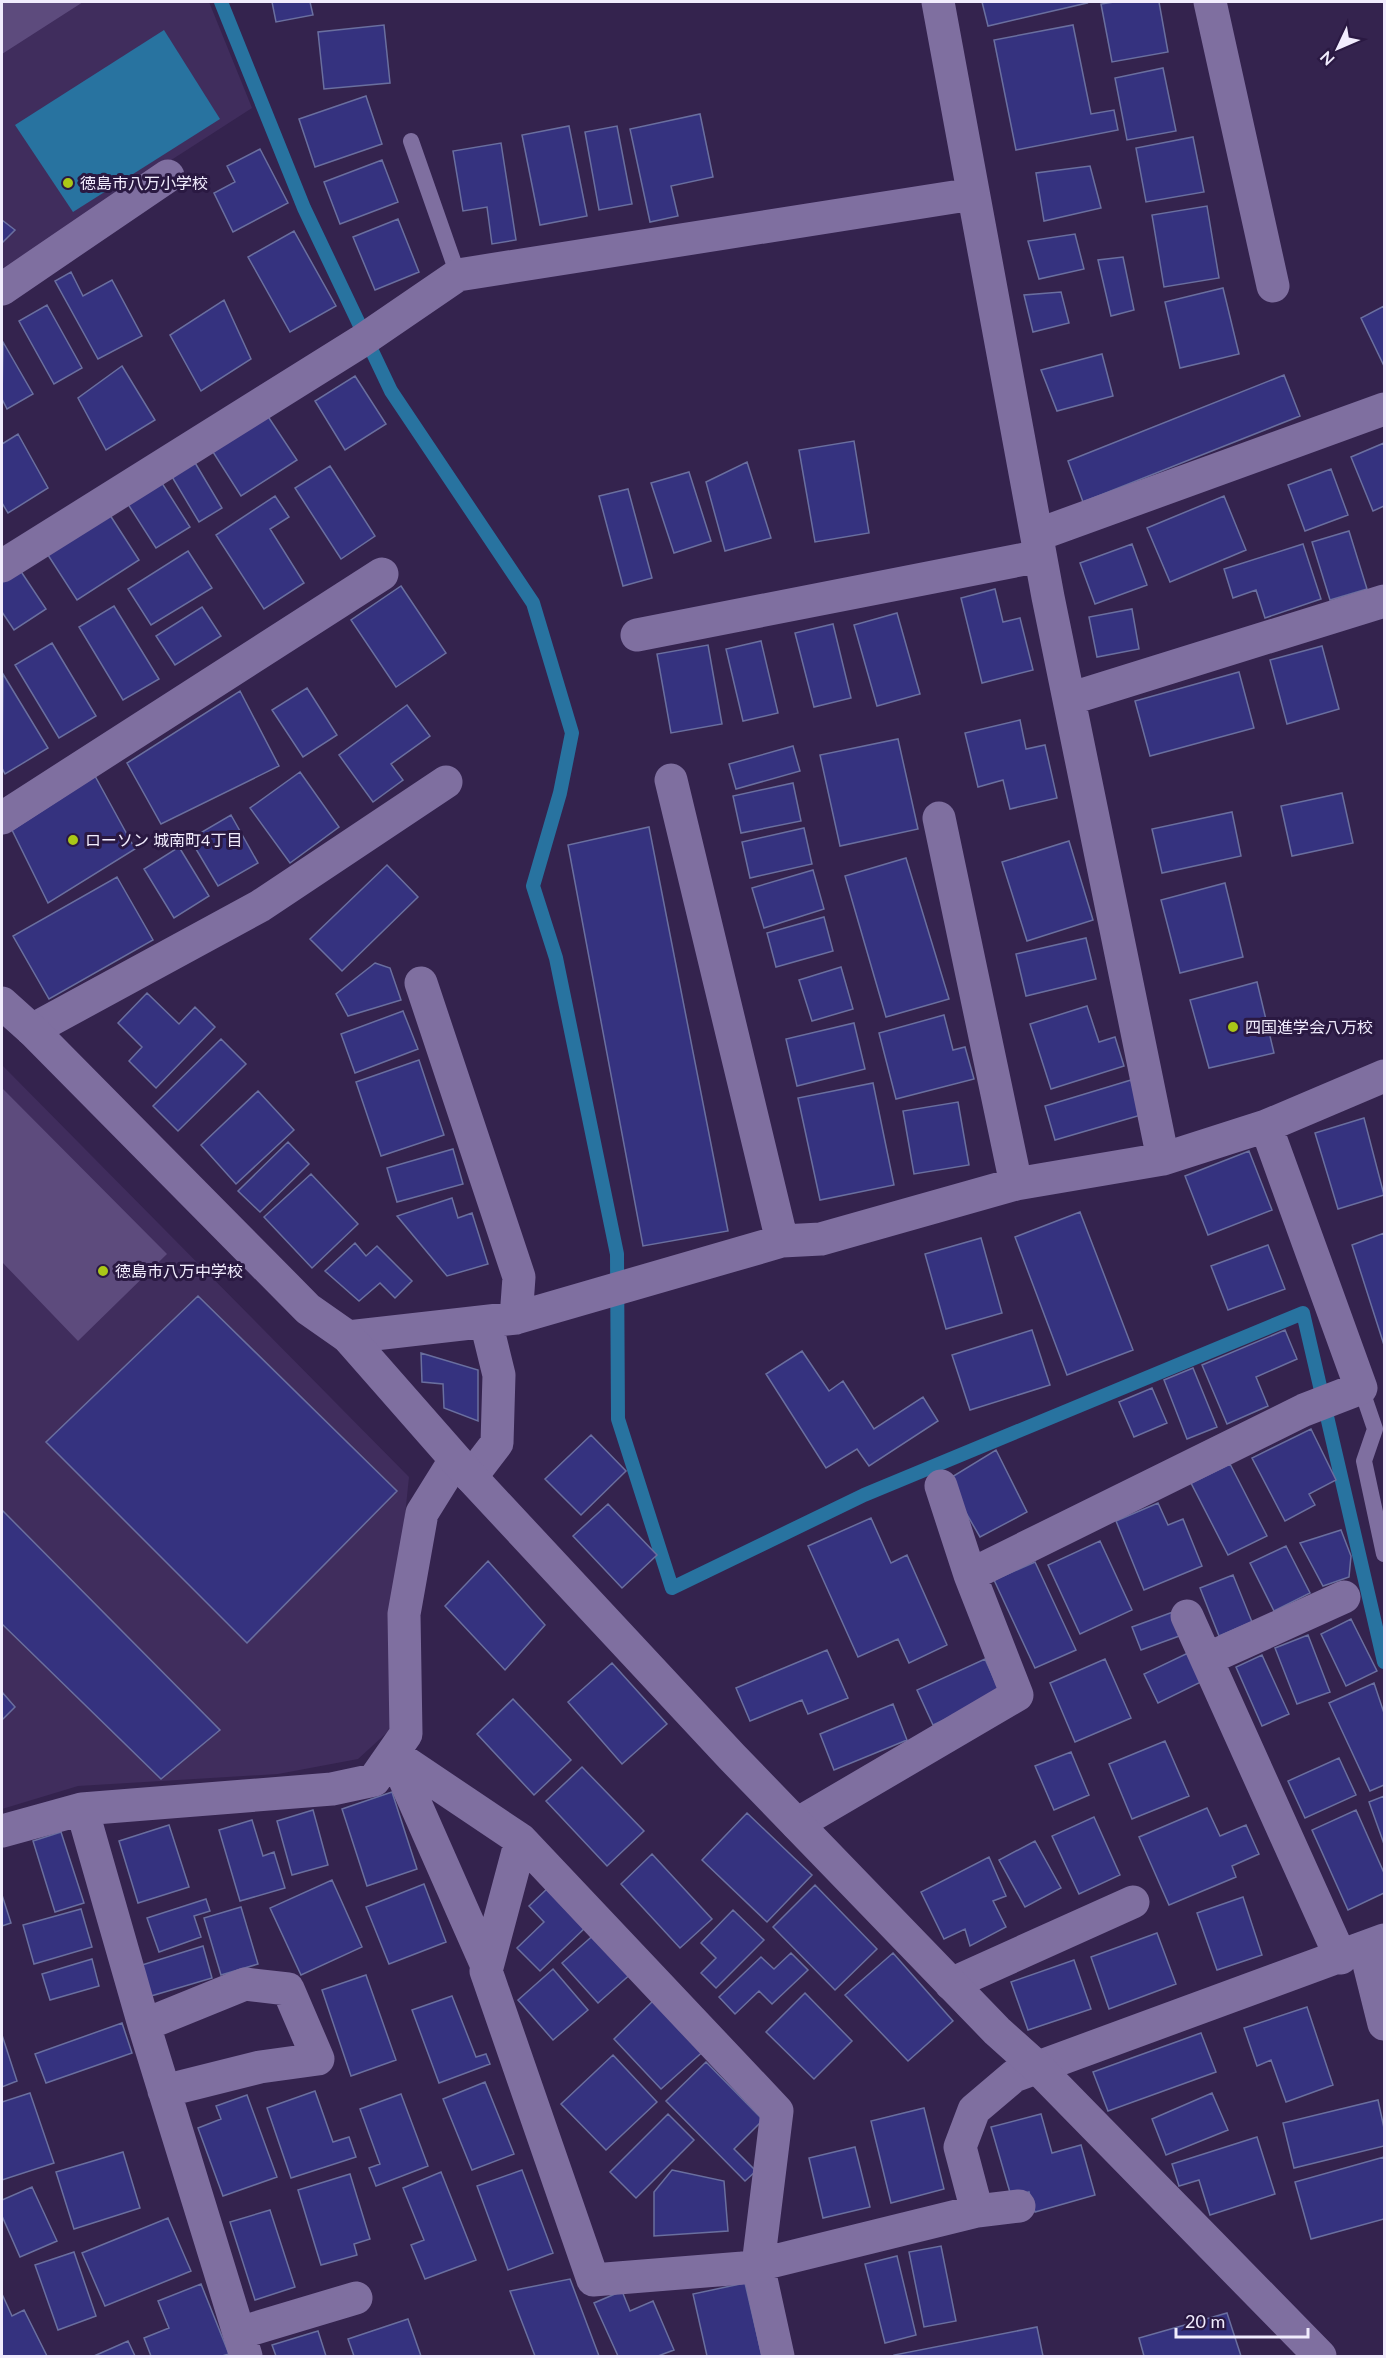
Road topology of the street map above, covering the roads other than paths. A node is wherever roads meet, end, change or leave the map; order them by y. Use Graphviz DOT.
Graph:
graph roads {
  1 [pos="938,2"];
  2 [pos="1209,2"];
  3 [pos="411,141"];
  4 [pos="168,176"];
  5 [pos="973,194"];
  6 [pos="458,275"];
  7 [pos="1273,286"];
  8 [pos="2,289"];
  9 [pos="1384,409"];
  10 [pos="1038,545"];
  11 [pos="2,566"];
  12 [pos="382,574"];
  13 [pos="1384,601"];
  14 [pos="638,634"];
  15 [pos="1069,699"];
  16 [pos="672,780"];
  17 [pos="446,782"];
  18 [pos="2,818"];
  19 [pos="939,818"];
  20 [pos="421,983"];
  21 [pos="2,1003"];
  22 [pos="32,1030"];
  23 [pos="1384,1076"];
  24 [pos="1266,1126"];
  25 [pos="1164,1159"];
  26 [pos="1016,1184"];
  27 [pos="782,1241"];
  28 [pos="501,1320"];
  29 [pos="348,1337"];
  30 [pos="1361,1388"];
  31 [pos="463,1468"];
  32 [pos="941,1486"];
  33 [pos="1384,1554"];
  34 [pos="970,1575"];
  35 [pos="1344,1597"];
  36 [pos="1187,1616"];
  37 [pos="1207,1659"];
  38 [pos="393,1753"];
  39 [pos="82,1809"];
  40 [pos="797,1824"];
  41 [pos="2,1831"];
  42 [pos="520,1840"];
  43 [pos="1133,1902"];
  44 [pos="1363,1949"];
  45 [pos="487,1966"];
  46 [pos="951,1984"];
  47 [pos="1384,2024"];
  48 [pos="144,2025"];
  49 [pos="1036,2066"];
  50 [pos="164,2091"];
  51 [pos="1019,2206"];
  52 [pos="977,2211"];
  53 [pos="758,2265"];
  54 [pos="356,2298"];
  55 [pos="242,2345"];
  56 [pos="778,2356"];
  57 [pos="1320,2356"];
  1 -- 5 [label="street"];
  2 -- 7 [label="street"];
  3 -- 6 [label="lane"];
  4 -- 8 [label="street"];
  5 -- 6 [label="street"];
  5 -- 10 [label="street"];
  6 -- 11 [label="street"];
  9 -- 10 [label="street"];
  10 -- 14 [label="street"];
  10 -- 15 [label="street"];
  12 -- 18 [label="street"];
  13 -- 15 [label="street"];
  15 -- 25 [label="street"];
  16 -- 27 [label="street"];
  17 -- 22 [label="street"];
  19 -- 26 [label="street"];
  20 -- 28 [label="street"];
  21 -- 22 [label="street"];
  22 -- 29 [label="street"];
  23 -- 24 [label="street"];
  24 -- 25 [label="street"];
  24 -- 30 [label="street"];
  25 -- 26 [label="street"];
  26 -- 27 [label="street"];
  27 -- 28 [label="street"];
  28 -- 29 [label="street"];
  28 -- 31 [label="street"];
  29 -- 31 [label="street"];
  30 -- 33 [label="lane"];
  30 -- 34 [label="street"];
  31 -- 38 [label="street"];
  31 -- 40 [label="street"];
  32 -- 34 [label="street"];
  34 -- 40 [label="street"];
  35 -- 37 [label="street"];
  36 -- 37 [label="street"];
  37 -- 44 [label="street"];
  38 -- 39 [label="street"];
  38 -- 42 [label="street"];
  38 -- 45 [label="street"];
  39 -- 41 [label="street"];
  39 -- 48 [label="street"];
  40 -- 46 [label="street"];
  42 -- 45 [label="street"];
  42 -- 53 [label="street"];
  43 -- 46 [label="street"];
  44 -- 47 [label="street"];
  44 -- 49 [label="street"];
  45 -- 53 [label="street"];
  46 -- 49 [label="street"];
  48 -- 50 [label="street"];
  48 -- 50 [label="street"];
  49 -- 52 [label="street"];
  49 -- 57 [label="street"];
  50 -- 55 [label="street"];
  51 -- 52 [label="street"];
  52 -- 53 [label="street"];
  53 -- 56 [label="street"];
  54 -- 55 [label="street"];
}
